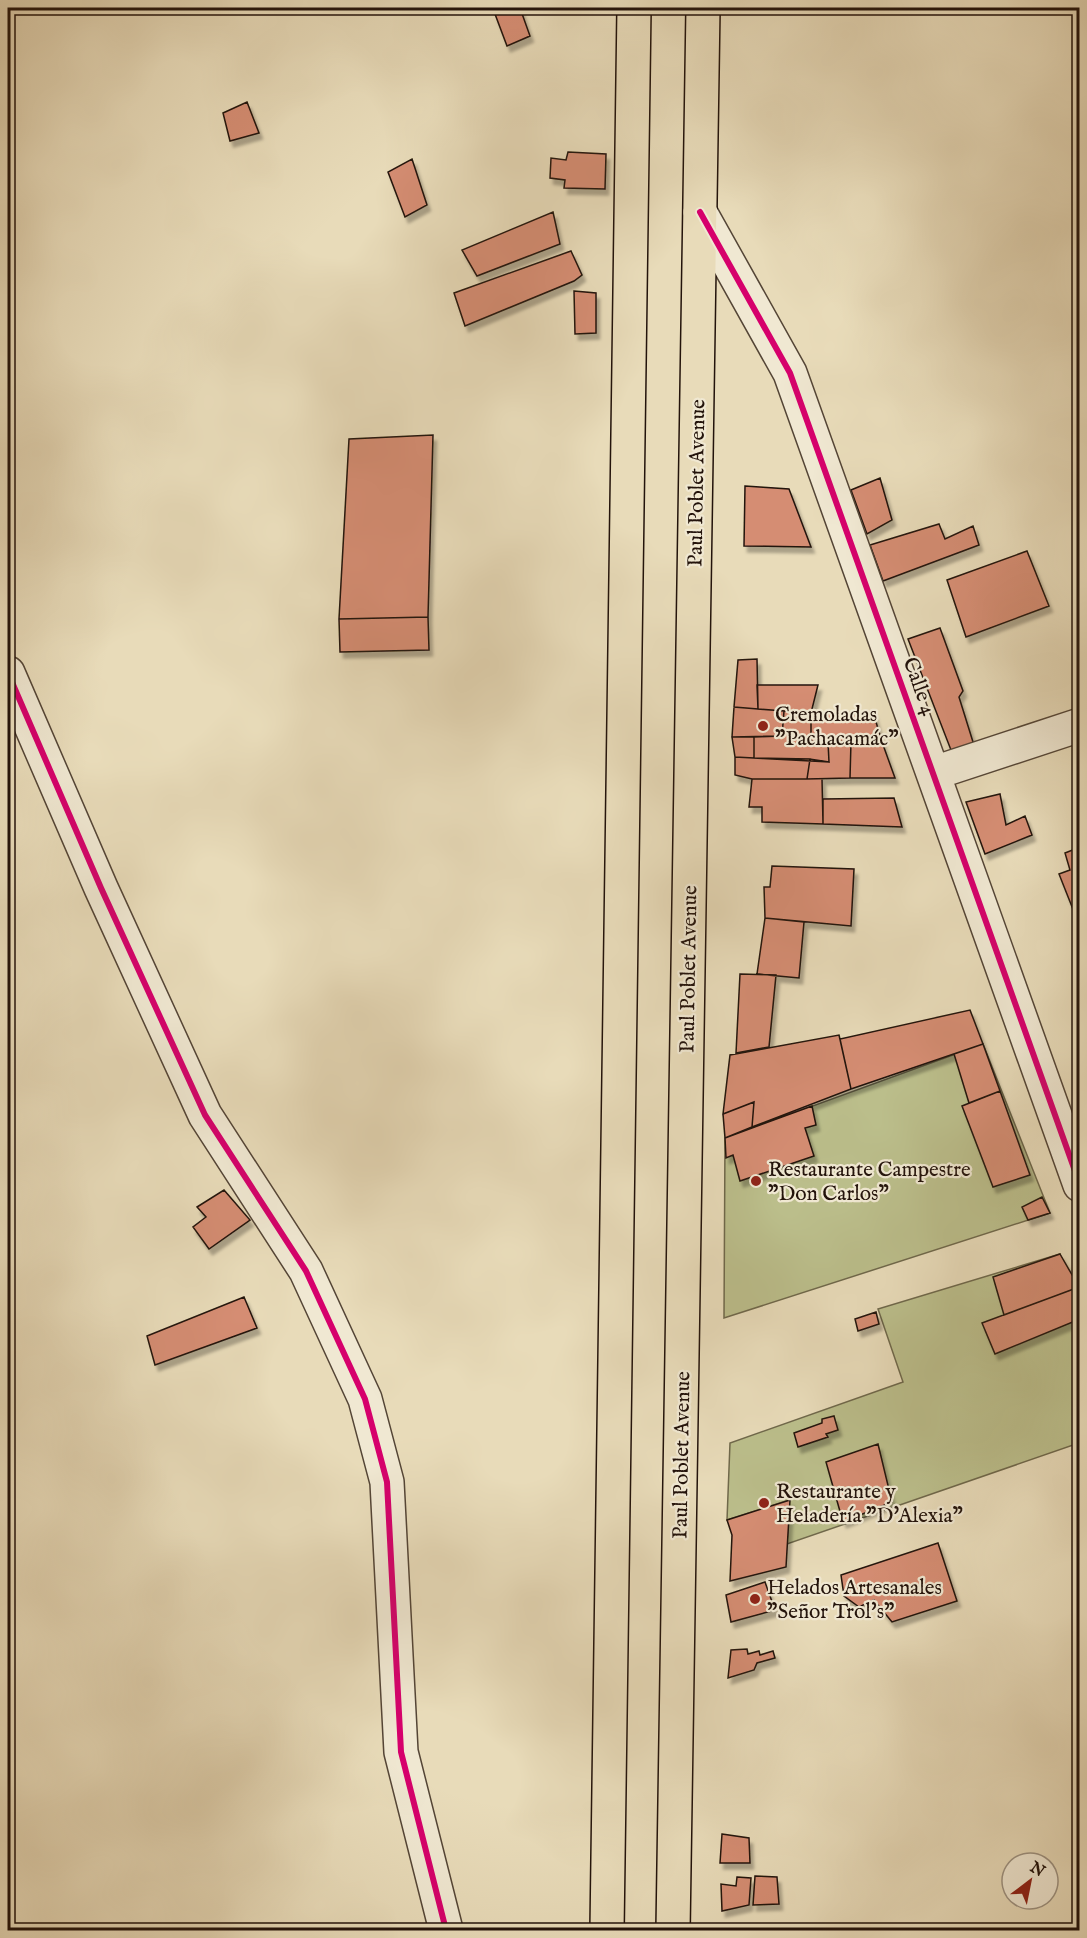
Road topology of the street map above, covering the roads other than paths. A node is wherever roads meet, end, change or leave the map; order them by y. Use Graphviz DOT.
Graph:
graph roads {
  1 [pos="634,8"];
  2 [pos="703,8"];
  3 [pos="700,212"];
  4 [pos="8,673"];
  5 [pos="1080,725"];
  6 [pos="934,773"];
  7 [pos="1080,1185"];
  8 [pos="446,1930"];
  9 [pos="607,1930"];
  10 [pos="673,1930"];
  1 -- 9 [label="main road"];
  2 -- 3 [label="main road, Paul Poblet Avenue"];
  3 -- 6 [label="street, Calle 4"];
  3 -- 10 [label="main road, Paul Poblet Avenue"];
  4 -- 8 [label="street"];
  5 -- 6 [label="street"];
  6 -- 7 [label="street, Calle 4"];
}
